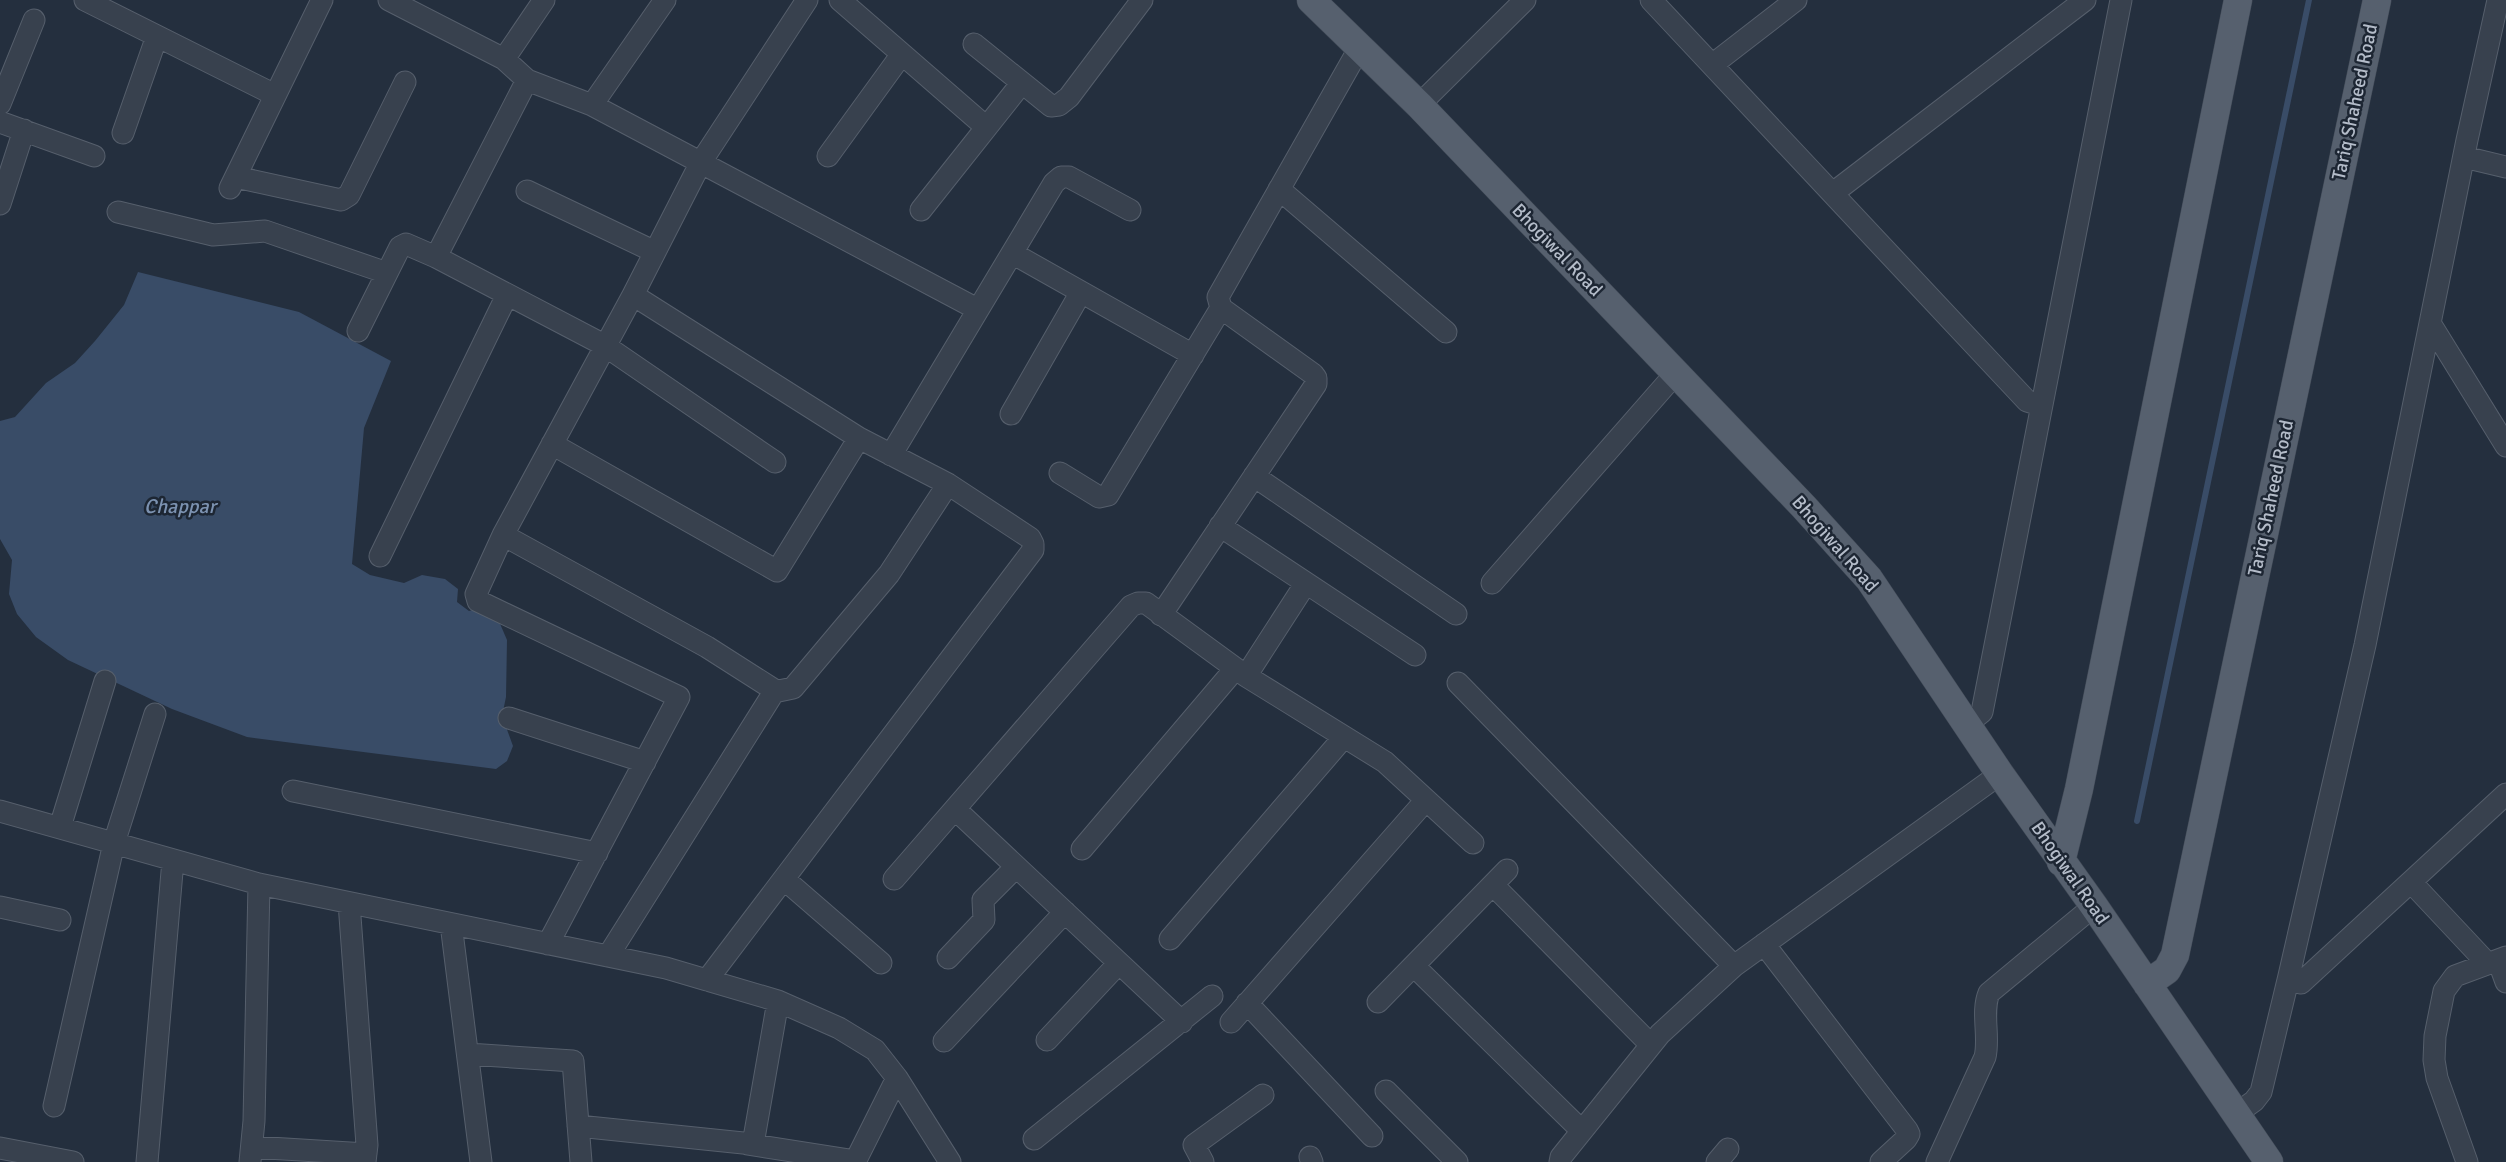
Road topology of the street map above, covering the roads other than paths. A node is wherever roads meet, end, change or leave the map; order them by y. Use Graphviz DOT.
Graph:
graph roads {
  1 [pos="85,0"];
  2 [pos="322,0"];
  3 [pos="389,0"];
  4 [pos="544,0"];
  5 [pos="665,0"];
  6 [pos="807,0"];
  7 [pos="840,0"];
  8 [pos="1142,0"];
  9 [pos="1311,0"];
  10 [pos="1525,0"];
  11 [pos="1651,0"];
  12 [pos="1796,0"];
  13 [pos="2084,0"];
  14 [pos="2121,0"];
  15 [pos="2238,0"];
  16 [pos="2377,0"];
  17 [pos="2498,0"];
  18 [pos="34,20"];
  19 [pos="157,36"];
  20 [pos="974,44"];
  21 [pos="1360,48"];
  22 [pos="902,54"];
  23 [pos="504,60"];
  24 [pos="1712,65"];
  25 [pos="526,80"];
  26 [pos="404,82"];
  27 [pos="1021,84"];
  28 [pos="275,95"];
  29 [pos="0,104"];
  30 [pos="592,105"];
  31 [pos="1419,105"];
  32 [pos="0,122"];
  33 [pos="986,127"];
  34 [pos="24,130"];
  35 [pos="123,133"];
  36 [pos="94,156"];
  37 [pos="828,156"];
  38 [pos="2464,157"];
  39 [pos="701,162"];
  40 [pos="2506,167"];
  41 [pos="1279,189"];
  42 [pos="527,191"];
  43 [pos="1833,193"];
  44 [pos="0,204"];
  45 [pos="921,210"];
  46 [pos="1130,210"];
  47 [pos="118,212"];
  48 [pos="655,252"];
  49 [pos="1012,253"];
  50 [pos="436,257"];
  51 [pos="387,273"];
  52 [pos="1081,292"];
  53 [pos="508,295"];
  54 [pos="633,295"];
  55 [pos="1221,308"];
  56 [pos="977,309"];
  57 [pos="2430,323"];
  58 [pos="358,331"];
  59 [pos="1446,332"];
  60 [pos="604,346"];
  61 [pos="1193,355"];
  62 [pos="1676,373"];
  63 [pos="2040,405"];
  64 [pos="1011,414"];
  65 [pos="859,438"];
  66 [pos="552,444"];
  67 [pos="2506,446"];
  68 [pos="891,455"];
  69 [pos="775,462"];
  70 [pos="1060,473"];
  71 [pos="1254,476"];
  72 [pos="948,484"];
  73 [pos="1220,526"];
  74 [pos="504,535"];
  75 [pos="380,556"];
  76 [pos="1306,583"];
  77 [pos="1492,583"];
  78 [pos="1456,614"];
  79 [pos="1161,615"];
  80 [pos="1415,655"];
  81 [pos="1241,673"];
  82 [pos="105,681"];
  83 [pos="1458,683"];
  84 [pos="776,690"];
  85 [pos="155,714"];
  86 [pos="510,718"];
  87 [pos="1967,724"];
  88 [pos="1344,737"];
  89 [pos="645,762"];
  90 [pos="2000,774"];
  91 [pos="292,791"];
  92 [pos="2506,794"];
  93 [pos="1426,800"];
  94 [pos="955,809"];
  95 [pos="0,811"];
  96 [pos="60,827"];
  97 [pos="114,843"];
  98 [pos="1473,843"];
  99 [pos="1082,849"];
  100 [pos="597,853"];
  101 [pos="173,860"];
  102 [pos="2061,862"];
  103 [pos="1016,867"];
  104 [pos="1507,870"];
  105 [pos="784,879"];
  106 [pos="894,879"];
  107 [pos="2411,882"];
  108 [pos="259,884"];
  109 [pos="1492,885"];
  110 [pos="349,903"];
  111 [pos="2094,906"];
  112 [pos="0,907"];
  113 [pos="1065,912"];
  114 [pos="60,920"];
  115 [pos="451,924"];
  116 [pos="1170,939"];
  117 [pos="548,944"];
  118 [pos="1764,944"];
  119 [pos="608,956"];
  120 [pos="948,958"];
  121 [pos="2497,960"];
  122 [pos="881,963"];
  123 [pos="1119,963"];
  124 [pos="1414,966"];
  125 [pos="1734,966"];
  126 [pos="707,980"];
  127 [pos="2288,980"];
  128 [pos="2506,982"];
  129 [pos="2147,984"];
  130 [pos="1212,996"];
  131 [pos="778,1001"];
  132 [pos="1378,1002"];
  133 [pos="1247,1004"];
  134 [pos="1182,1022"];
  135 [pos="1231,1022"];
  136 [pos="1046,1040"];
  137 [pos="944,1041"];
  138 [pos="1651,1045"];
  139 [pos="468,1054"];
  140 [pos="897,1078"];
  141 [pos="1386,1091"];
  142 [pos="1263,1095"];
  143 [pos="54,1106"];
  144 [pos="2236,1114"];
  145 [pos="578,1126"];
  146 [pos="1582,1131"];
  147 [pos="1372,1136"];
  148 [pos="1034,1139"];
  149 [pos="747,1144"];
  150 [pos="0,1148"];
  151 [pos="251,1155"];
  152 [pos="365,1158"];
  153 [pos="73,1162"];
  154 [pos="147,1162"];
  155 [pos="481,1162"];
  156 [pos="581,1162"];
  157 [pos="856,1162"];
  158 [pos="950,1162"];
  159 [pos="1202,1162"];
  160 [pos="1457,1162"];
  161 [pos="1560,1162"];
  162 [pos="1881,1162"];
  163 [pos="1937,1162"];
  164 [pos="2269,1162"];
  165 [pos="2467,1162"];
  1 -- 19 [label="street"];
  2 -- 28 [label="street"];
  3 -- 23 [label="street"];
  4 -- 23 [label="street"];
  5 -- 30 [label="street"];
  6 -- 39 [label="street"];
  7 -- 22 [label="street"];
  8 -- 27 [label="street"];
  9 -- 21 [label="main road, Bhogiwal Road"];
  10 -- 31 [label="street"];
  11 -- 24 [label="street"];
  12 -- 24 [label="street"];
  13 -- 43 [label="street"];
  14 -- 63 [label="street"];
  15 -- 102 [label="main road"];
  16 -- 129 [label="main road, Tariq Shaheed Road"];
  17 -- 38 [label="street"];
  18 -- 29 [label="street"];
  19 -- 28 [label="street"];
  19 -- 35 [label="street"];
  20 -- 27 [label="street"];
  21 -- 31 [label="main road, Bhogiwal Road"];
  21 -- 41 [label="street"];
  22 -- 33 [label="street"];
  22 -- 37 [label="street"];
  23 -- 25 [label="street"];
  24 -- 43 [label="street"];
  25 -- 30 [label="street"];
  25 -- 50 [label="street"];
  26 -- 28 [label="street"];
  27 -- 33 [label="street"];
  30 -- 39 [label="street"];
  31 -- 62 [label="main road, Bhogiwal Road"];
  32 -- 34 [label="street"];
  33 -- 45 [label="street"];
  34 -- 36 [label="street"];
  34 -- 44 [label="street"];
  38 -- 40 [label="street"];
  38 -- 57 [label="street"];
  39 -- 48 [label="street"];
  39 -- 56 [label="street"];
  41 -- 55 [label="street"];
  41 -- 59 [label="street"];
  42 -- 48 [label="street"];
  43 -- 63 [label="street"];
  46 -- 49 [label="street"];
  47 -- 51 [label="street"];
  48 -- 54 [label="street"];
  49 -- 52 [label="street"];
  49 -- 56 [label="street"];
  50 -- 51 [label="street"];
  50 -- 53 [label="street"];
  51 -- 58 [label="street"];
  52 -- 61 [label="street"];
  52 -- 64 [label="street"];
  53 -- 60 [label="street"];
  53 -- 75 [label="street"];
  54 -- 60 [label="street"];
  54 -- 65 [label="street"];
  55 -- 61 [label="street"];
  55 -- 71 [label="street"];
  56 -- 68 [label="street"];
  57 -- 67 [label="street"];
  57 -- 127 [label="street"];
  60 -- 66 [label="street"];
  60 -- 69 [label="street"];
  61 -- 70 [label="street"];
  62 -- 77 [label="street"];
  62 -- 87 [label="main road, Bhogiwal Road"];
  63 -- 87 [label="street"];
  65 -- 66 [label="street"];
  65 -- 68 [label="street"];
  66 -- 74 [label="street"];
  68 -- 72 [label="street"];
  71 -- 73 [label="street"];
  71 -- 78 [label="street"];
  72 -- 84 [label="street"];
  72 -- 105 [label="street"];
  73 -- 76 [label="street"];
  73 -- 79 [label="street"];
  74 -- 84 [label="street"];
  74 -- 89 [label="street"];
  76 -- 80 [label="street"];
  76 -- 81 [label="street"];
  79 -- 81 [label="street"];
  79 -- 94 [label="street"];
  81 -- 88 [label="street"];
  81 -- 99 [label="street"];
  82 -- 96 [label="street"];
  83 -- 125 [label="street"];
  84 -- 119 [label="street"];
  85 -- 97 [label="street"];
  86 -- 89 [label="street"];
  87 -- 90 [label="main road, Bhogiwal Road"];
  88 -- 93 [label="street"];
  88 -- 116 [label="street"];
  89 -- 100 [label="street"];
  90 -- 102 [label="main road, Bhogiwal Road"];
  90 -- 118 [label="street"];
  91 -- 100 [label="street"];
  92 -- 107 [label="street"];
  93 -- 98 [label="street"];
  93 -- 133 [label="street"];
  94 -- 103 [label="street"];
  94 -- 106 [label="street"];
  95 -- 96 [label="street"];
  96 -- 97 [label="street"];
  97 -- 101 [label="street"];
  97 -- 143 [label="street"];
  100 -- 117 [label="street"];
  101 -- 108 [label="street"];
  101 -- 154 [label="street"];
  102 -- 111 [label="main road, Bhogiwal Road"];
  103 -- 113 [label="street"];
  103 -- 120 [label="street"];
  104 -- 109 [label="street"];
  105 -- 122 [label="street"];
  105 -- 126 [label="street"];
  107 -- 121 [label="street"];
  107 -- 127 [label="street"];
  108 -- 110 [label="street"];
  108 -- 151 [label="street"];
  109 -- 124 [label="street"];
  109 -- 138 [label="street"];
  110 -- 115 [label="street"];
  110 -- 152 [label="street"];
  111 -- 129 [label="main road, Bhogiwal Road"];
  111 -- 163 [label="street"];
  112 -- 114 [label="street"];
  113 -- 123 [label="street"];
  113 -- 137 [label="street"];
  115 -- 117 [label="street"];
  115 -- 139 [label="street"];
  117 -- 119 [label="street"];
  118 -- 125 [label="street"];
  118 -- 162 [label="street"];
  119 -- 126 [label="street"];
  121 -- 128 [label="street"];
  121 -- 165 [label="street"];
  123 -- 134 [label="street"];
  123 -- 136 [label="street"];
  124 -- 132 [label="street"];
  124 -- 146 [label="street"];
  125 -- 138 [label="street"];
  126 -- 131 [label="street"];
  127 -- 144 [label="street"];
  129 -- 144 [label="main road, Bhogiwal Road"];
  130 -- 134 [label="street"];
  131 -- 140 [label="street"];
  131 -- 149 [label="street"];
  133 -- 135 [label="street"];
  133 -- 147 [label="street"];
  134 -- 148 [label="street"];
  138 -- 146 [label="street"];
  139 -- 145 [label="street"];
  139 -- 155 [label="street"];
  140 -- 157 [label="street"];
  140 -- 158 [label="street"];
  141 -- 160 [label="street"];
  142 -- 159 [label="street"];
  144 -- 164 [label="main road, Bhogiwal Road"];
  145 -- 149 [label="street"];
  145 -- 156 [label="street"];
  146 -- 161 [label="street"];
  149 -- 157 [label="street"];
  150 -- 153 [label="street"];
  151 -- 152 [label="street"];
}
